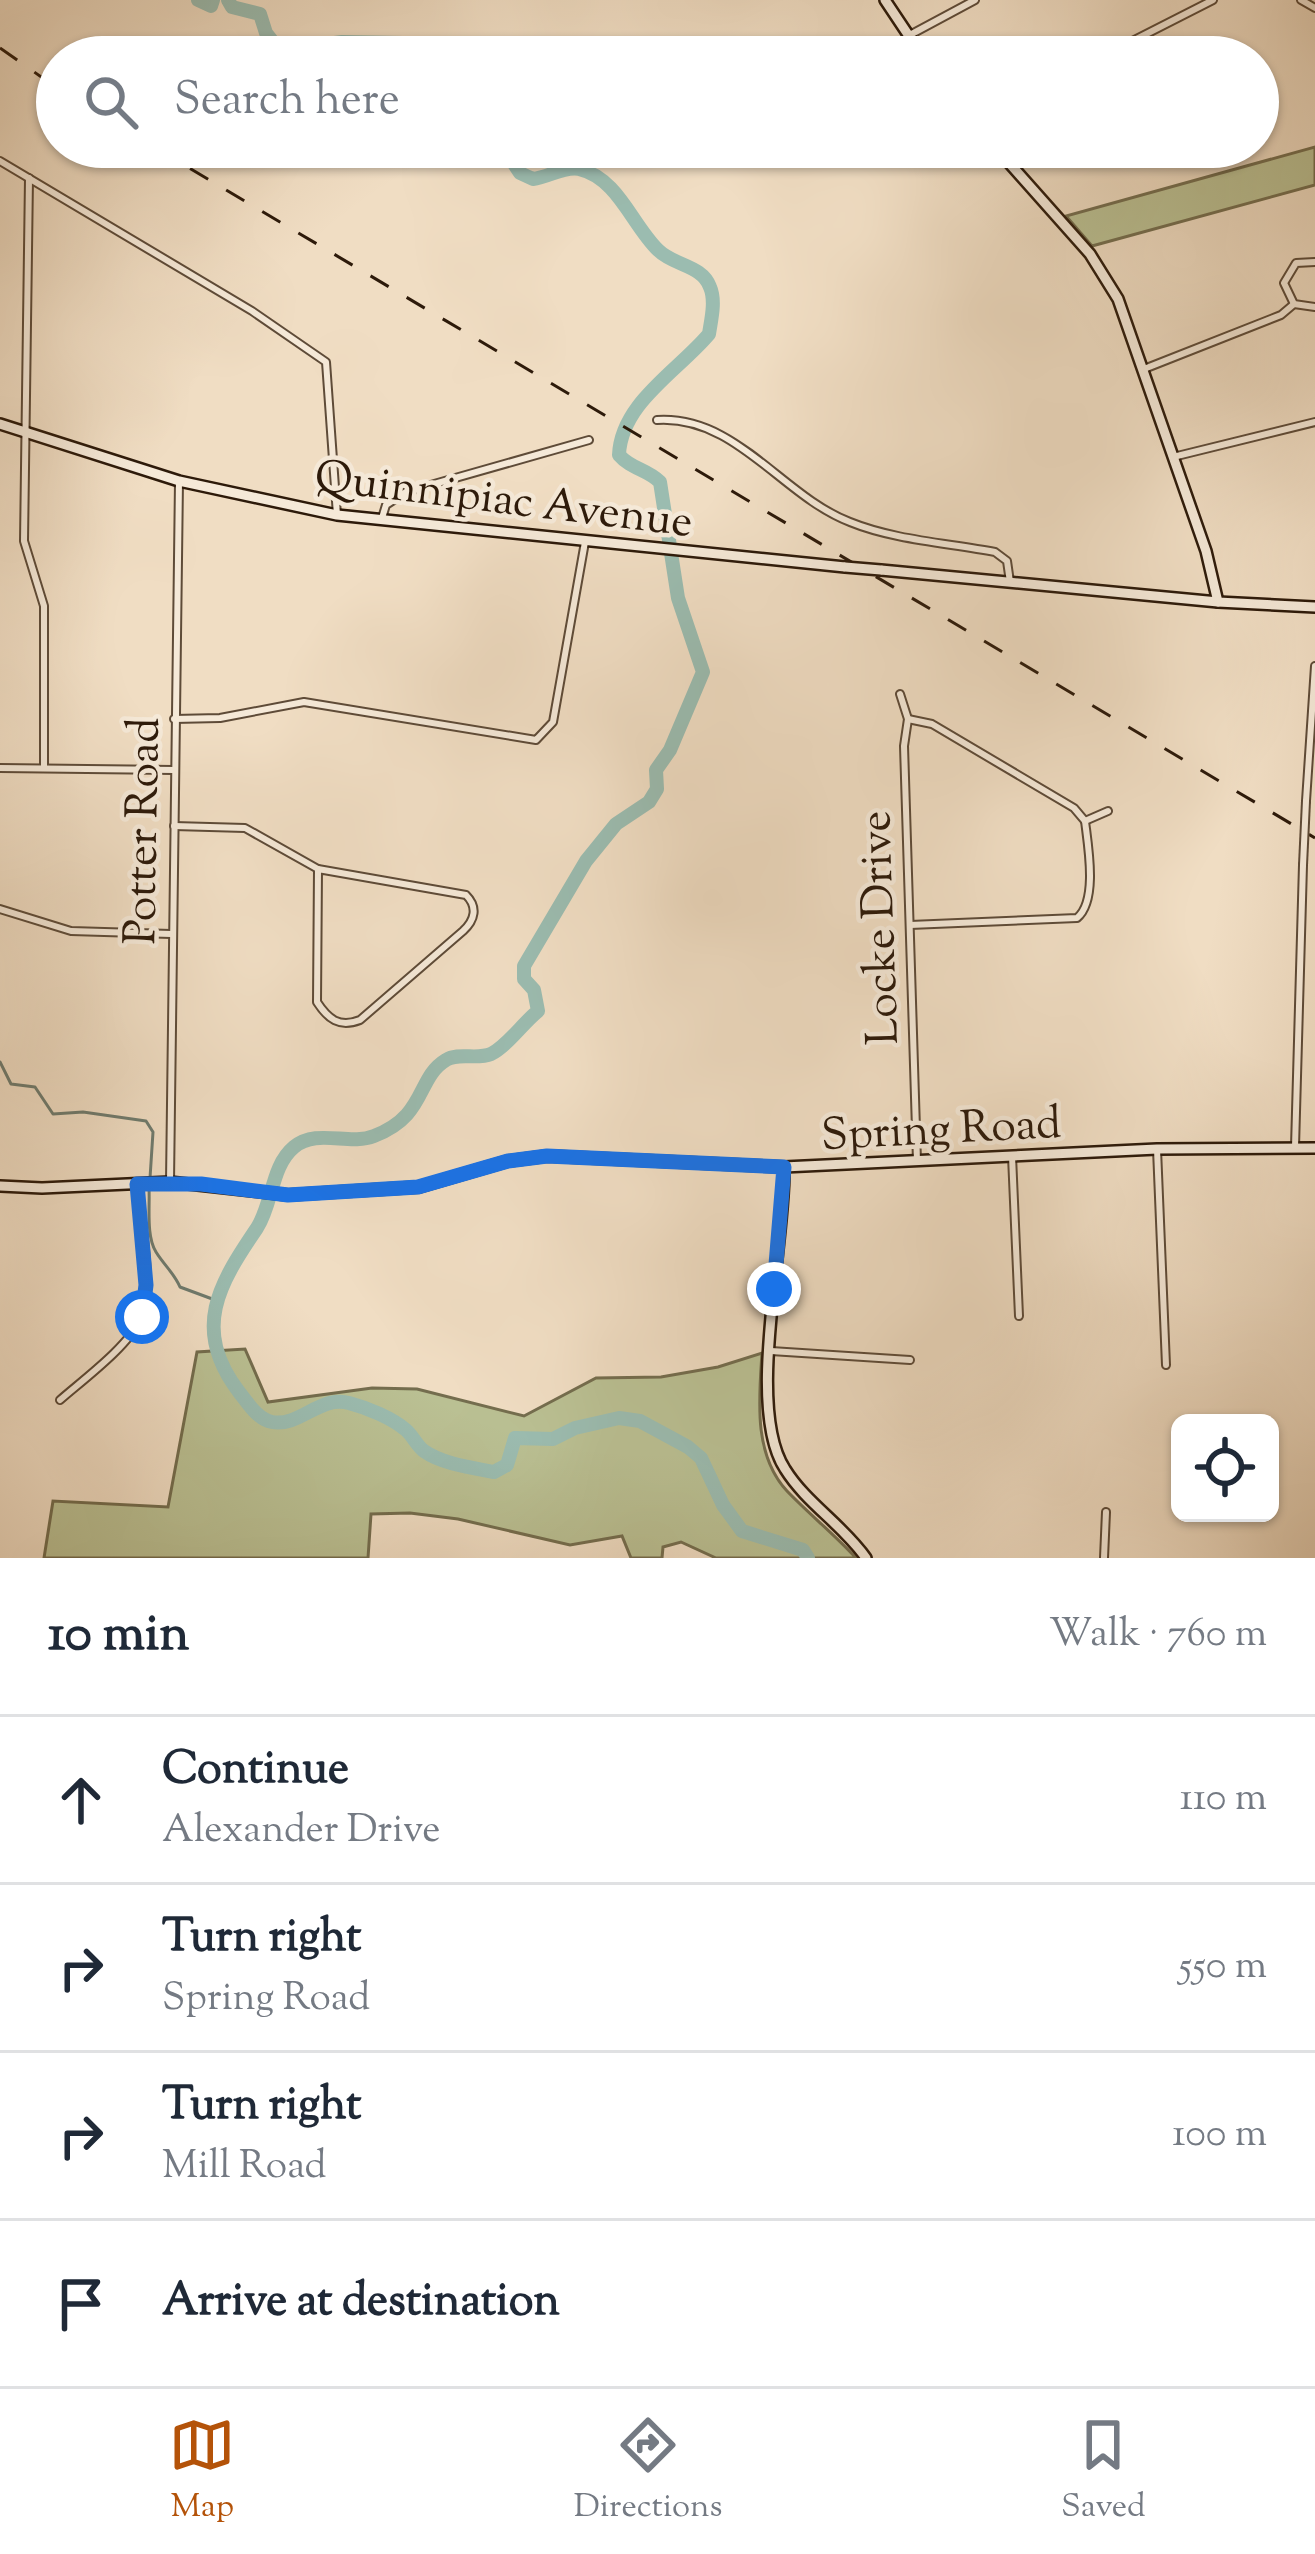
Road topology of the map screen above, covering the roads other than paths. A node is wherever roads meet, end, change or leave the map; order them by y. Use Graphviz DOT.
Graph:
graph roads {
  1 [pos="885,0"];
  2 [pos="975,0"];
  3 [pos="1213,0"];
  4 [pos="1301,0"];
  5 [pos="1315,8"];
  6 [pos="908,36"];
  7 [pos="1142,36"];
  8 [pos="0,160"];
  9 [pos="1013,168"];
  10 [pos="29,178"];
  11 [pos="1315,262"];
  12 [pos="1294,304"];
  13 [pos="1315,307"];
  14 [pos="1144,369"];
  15 [pos="657,421"];
  16 [pos="1315,422"];
  17 [pos="0,424"];
  18 [pos="28,435"];
  19 [pos="589,440"];
  20 [pos="1173,457"];
  21 [pos="179,481"];
  22 [pos="337,515"];
  23 [pos="381,521"];
  24 [pos="585,542"];
  25 [pos="1010,582"];
  26 [pos="1217,602"];
  27 [pos="1315,607"];
  28 [pos="1315,666"];
  29 [pos="900,694"];
  30 [pos="173,719"];
  31 [pos="908,719"];
  32 [pos="0,768"];
  33 [pos="44,768"];
  34 [pos="174,770"];
  35 [pos="1312,773"];
  36 [pos="1108,812"];
  37 [pos="1085,820"];
  38 [pos="174,826"];
  39 [pos="318,869"];
  40 [pos="0,909"];
  41 [pos="910,925"];
  42 [pos="171,934"];
  43 [pos="1295,1147"];
  44 [pos="1315,1148"];
  45 [pos="1157,1149"];
  46 [pos="1012,1156"];
  47 [pos="917,1161"];
  48 [pos="784,1167"];
  49 [pos="170,1182"];
  50 [pos="137,1184"];
  51 [pos="0,1186"];
  52 [pos="1019,1316"];
  53 [pos="771,1351"];
  54 [pos="910,1360"];
  55 [pos="1166,1365"];
  56 [pos="60,1400"];
  57 [pos="1106,1512"];
  58 [pos="866,1558"];
  59 [pos="1103,1558"];
  1 -- 6 [label="street"];
  2 -- 6 [label="street"];
  3 -- 7 [label="street"];
  4 -- 5 [label="street"];
  8 -- 10 [label="street"];
  9 -- 14 [label="street"];
  10 -- 18 [label="street"];
  10 -- 22 [label="street"];
  11 -- 12 [label="street"];
  12 -- 13 [label="street"];
  12 -- 14 [label="street"];
  14 -- 20 [label="street"];
  15 -- 25 [label="street"];
  16 -- 20 [label="street"];
  17 -- 18 [label="street, Quinnipiac Avenue"];
  18 -- 21 [label="street, Quinnipiac Avenue"];
  18 -- 33 [label="street"];
  19 -- 23 [label="street"];
  20 -- 26 [label="street"];
  21 -- 22 [label="street, Quinnipiac Avenue"];
  21 -- 30 [label="street, Potter Road"];
  22 -- 23 [label="street, Quinnipiac Avenue"];
  23 -- 24 [label="street, Quinnipiac Avenue"];
  24 -- 25 [label="street, Quinnipiac Avenue, bridge"];
  24 -- 30 [label="street"];
  25 -- 26 [label="street, Quinnipiac Avenue"];
  26 -- 27 [label="street, Quinnipiac Avenue"];
  28 -- 35 [label="street"];
  29 -- 31 [label="street, Locke Drive"];
  30 -- 34 [label="street, Potter Road"];
  31 -- 37 [label="street"];
  31 -- 41 [label="street, Locke Drive"];
  32 -- 33 [label="street"];
  33 -- 34 [label="street"];
  34 -- 38 [label="street, Potter Road"];
  35 -- 43 [label="street, bridge"];
  36 -- 37 [label="street"];
  37 -- 41 [label="street"];
  38 -- 39 [label="street"];
  38 -- 42 [label="street, Potter Road"];
  39 -- 39 [label="street"];
  40 -- 42 [label="street"];
  41 -- 47 [label="street, Locke Drive"];
  42 -- 49 [label="street, Potter Road"];
  43 -- 44 [label="street, Spring Road"];
  43 -- 45 [label="street, Spring Road"];
  45 -- 46 [label="street, Spring Road"];
  45 -- 55 [label="street"];
  46 -- 47 [label="street, Spring Road"];
  46 -- 52 [label="street"];
  47 -- 48 [label="street, Spring Road"];
  48 -- 49 [label="street, Spring Road"];
  48 -- 53 [label="street"];
  49 -- 50 [label="street, Spring Road"];
  50 -- 51 [label="street, Spring Road"];
  50 -- 56 [label="street"];
  53 -- 54 [label="street"];
  53 -- 58 [label="street"];
  57 -- 59 [label="street"];
}
